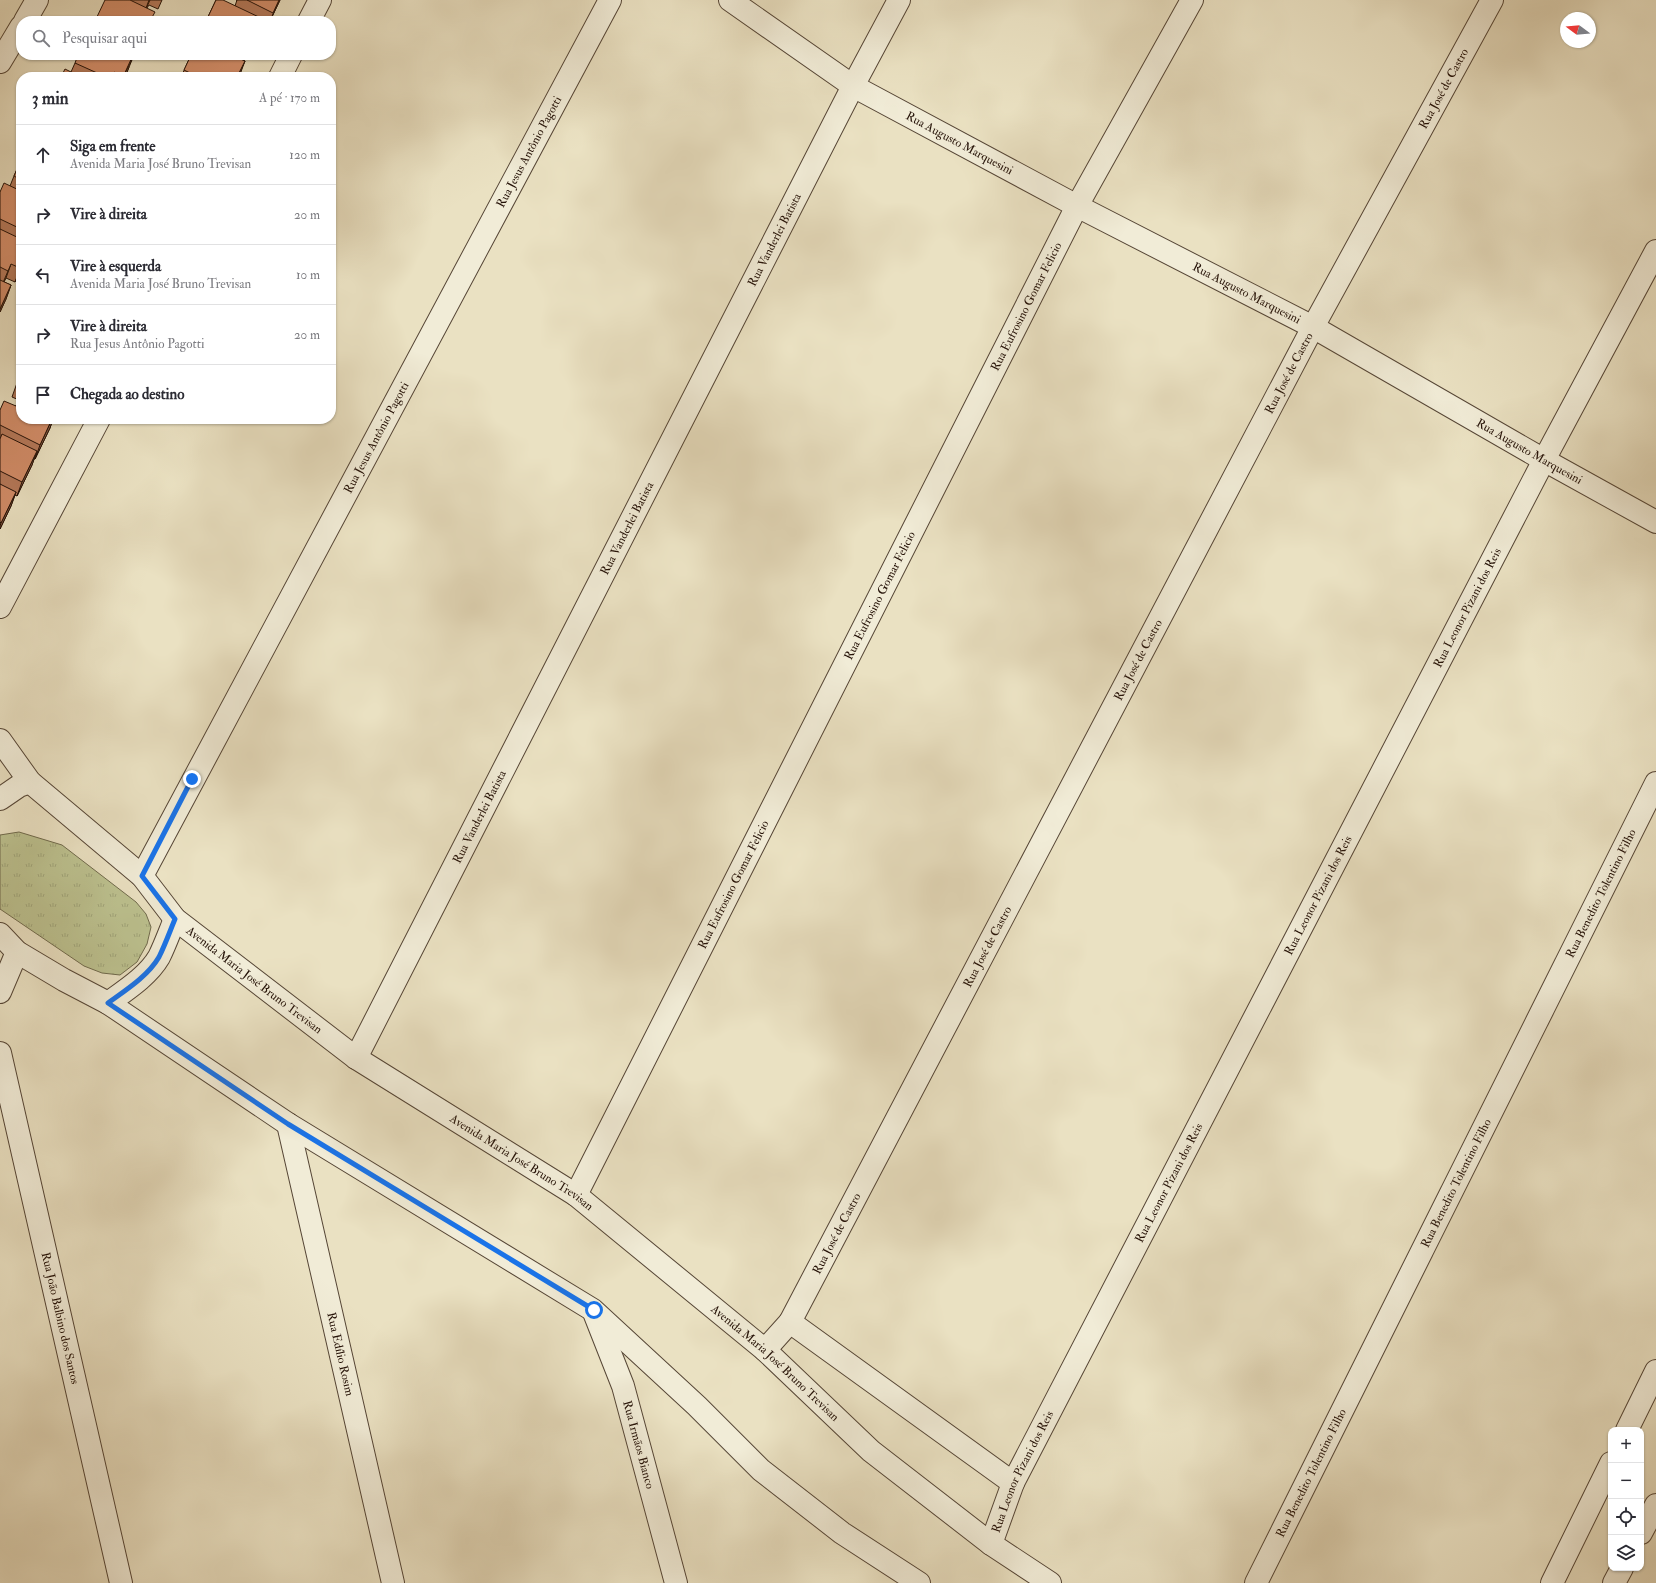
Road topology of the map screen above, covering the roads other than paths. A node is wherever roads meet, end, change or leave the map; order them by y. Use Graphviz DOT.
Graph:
graph roads {
  1 [pos="37,0"];
  2 [pos="320,0"];
  3 [pos="610,0"];
  4 [pos="730,0"];
  5 [pos="899,0"];
  6 [pos="1192,0"];
  7 [pos="1492,0"];
  8 [pos="28,16"];
  9 [pos="312,16"];
  10 [pos="16,35"];
  11 [pos="288,60"];
  12 [pos="0,62"];
  13 [pos="282,72"];
  14 [pos="853,86"];
  15 [pos="1077,206"];
  16 [pos="1656,251"];
  17 [pos="1313,327"];
  18 [pos="96,424"];
  19 [pos="1544,460"];
  20 [pos="1656,522"];
  21 [pos="0,607"];
  22 [pos="0,740"];
  23 [pos="30,782"];
  24 [pos="1656,783"];
  25 [pos="0,799"];
  26 [pos="142,876"];
  27 [pos="175,919"];
  28 [pos="0,934"];
  29 [pos="17,952"];
  30 [pos="0,992"];
  31 [pos="108,1003"];
  32 [pos="0,1053"];
  33 [pos="356,1058"];
  34 [pos="288,1124"];
  35 [pos="576,1195"];
  36 [pos="594,1310"];
  37 [pos="790,1322"];
  38 [pos="765,1350"];
  39 [pos="1656,1371"];
  40 [pos="1628,1427"];
  41 [pos="1608,1469"];
  42 [pos="1013,1483"];
  43 [pos="1656,1505"];
  44 [pos="1644,1527"];
  45 [pos="991,1544"];
  46 [pos="1620,1571"];
  47 [pos="121,1583"];
  48 [pos="393,1583"];
  49 [pos="676,1583"];
  50 [pos="919,1583"];
  51 [pos="1050,1583"];
  52 [pos="1256,1583"];
  53 [pos="1552,1583"];
  54 [pos="1614,1583"];
  1 -- 8 [label="street"];
  2 -- 9 [label="street"];
  3 -- 26 [label="street, Rua Jesus Antônio Pagotti"];
  4 -- 14 [label="street, Rua Augusto Marquesini"];
  5 -- 14 [label="street, Rua Vanderlei Batista"];
  6 -- 15 [label="street, Rua Eufrosino Gomar Felicio"];
  7 -- 17 [label="street, Rua José de Castro"];
  10 -- 12 [label="street"];
  11 -- 13 [label="street"];
  14 -- 15 [label="street, Rua Augusto Marquesini"];
  14 -- 33 [label="street, Rua Vanderlei Batista"];
  15 -- 17 [label="street, Rua Augusto Marquesini"];
  15 -- 35 [label="street, Rua Eufrosino Gomar Felicio"];
  16 -- 19 [label="street, Rua Leonor Pizani dos Reis"];
  17 -- 19 [label="street, Rua Augusto Marquesini"];
  17 -- 37 [label="street, Rua José de Castro"];
  18 -- 21 [label="street"];
  19 -- 20 [label="street, Rua Augusto Marquesini"];
  19 -- 42 [label="street, Rua Leonor Pizani dos Reis"];
  22 -- 23 [label="street, Avenida Maria José Bruno Trevisan"];
  23 -- 25 [label="street"];
  23 -- 26 [label="street, Avenida Maria José Bruno Trevisan"];
  24 -- 52 [label="street, Rua Benedito Tolentino Filho"];
  26 -- 27 [label="street, Avenida Maria José Bruno Trevisan"];
  27 -- 31 [label="street"];
  27 -- 33 [label="street, Avenida Maria José Bruno Trevisan"];
  28 -- 29 [label="street"];
  29 -- 30 [label="street"];
  29 -- 31 [label="street"];
  31 -- 34 [label="street"];
  32 -- 47 [label="street, Rua João Balbino dos Santos"];
  33 -- 35 [label="street, Avenida Maria José Bruno Trevisan"];
  34 -- 36 [label="street"];
  34 -- 48 [label="street, Rua Edílio Rosim"];
  35 -- 38 [label="street, Avenida Maria José Bruno Trevisan"];
  36 -- 49 [label="street, Rua Irmãos Bianco"];
  36 -- 50 [label="street"];
  37 -- 38 [label="street, Rua José de Castro"];
  37 -- 42 [label="street"];
  38 -- 45 [label="street, Avenida Maria José Bruno Trevisan"];
  39 -- 40 [label="street"];
  41 -- 53 [label="street"];
  42 -- 45 [label="street, Rua Leonor Pizani dos Reis"];
  43 -- 44 [label="street"];
  45 -- 51 [label="street, Avenida Maria José Bruno Trevisan"];
  46 -- 54 [label="street"];
}
